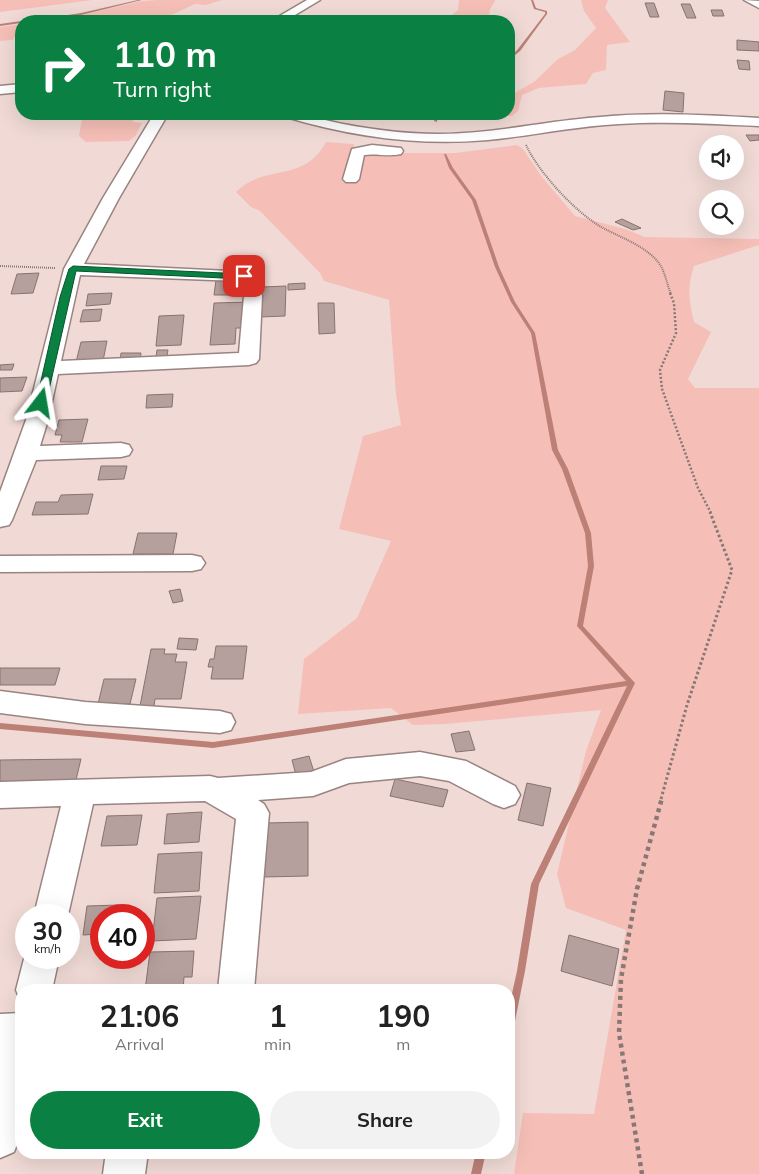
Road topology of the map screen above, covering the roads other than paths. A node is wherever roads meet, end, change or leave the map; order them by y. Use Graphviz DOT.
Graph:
graph roads {
  1 [pos="315,0"];
  2 [pos="750,0"];
  3 [pos="759,5"];
  4 [pos="288,15"];
  5 [pos="15,89"];
  6 [pos="0,90"];
  7 [pos="157,120"];
  8 [pos="308,120"];
  9 [pos="366,120"];
  10 [pos="600,120"];
  11 [pos="759,122"];
  12 [pos="527,140"];
  13 [pos="351,179"];
  14 [pos="73,269"];
  15 [pos="49,368"];
  16 [pos="122,450"];
  17 [pos="15,468"];
  18 [pos="0,520"];
  19 [pos="192,563"];
  20 [pos="0,564"];
  21 [pos="0,702"];
  22 [pos="220,722"];
  23 [pos="215,791"];
  24 [pos="80,793"];
  25 [pos="0,795"];
  26 [pos="504,795"];
  27 [pos="54,904"];
  28 [pos="39,969"];
  29 [pos="35,984"];
  30 [pos="237,984"];
  31 [pos="15,1031"];
  32 [pos="0,1032"];
  33 [pos="15,1069"];
  34 [pos="0,1138"];
  35 [pos="126,1159"];
  36 [pos="124,1174"];
  1 -- 4 [label="street"];
  2 -- 3 [label="street"];
  5 -- 6 [label="street"];
  7 -- 14 [label="street"];
  8 -- 10 [label="street"];
  9 -- 10 [label="street"];
  10 -- 11 [label="street"];
  12 -- 13 [label="street"];
  14 -- 15 [label="street"];
  14 -- 15 [label="street"];
  15 -- 17 [label="street"];
  16 -- 17 [label="street"];
  17 -- 18 [label="street"];
  19 -- 20 [label="street"];
  21 -- 22 [label="street"];
  23 -- 24 [label="street"];
  23 -- 26 [label="street"];
  23 -- 30 [label="street"];
  24 -- 25 [label="street"];
  24 -- 27 [label="street"];
  28 -- 29 [label="street"];
  31 -- 32 [label="street"];
  33 -- 34 [label="street"];
  35 -- 36 [label="street"];
}
